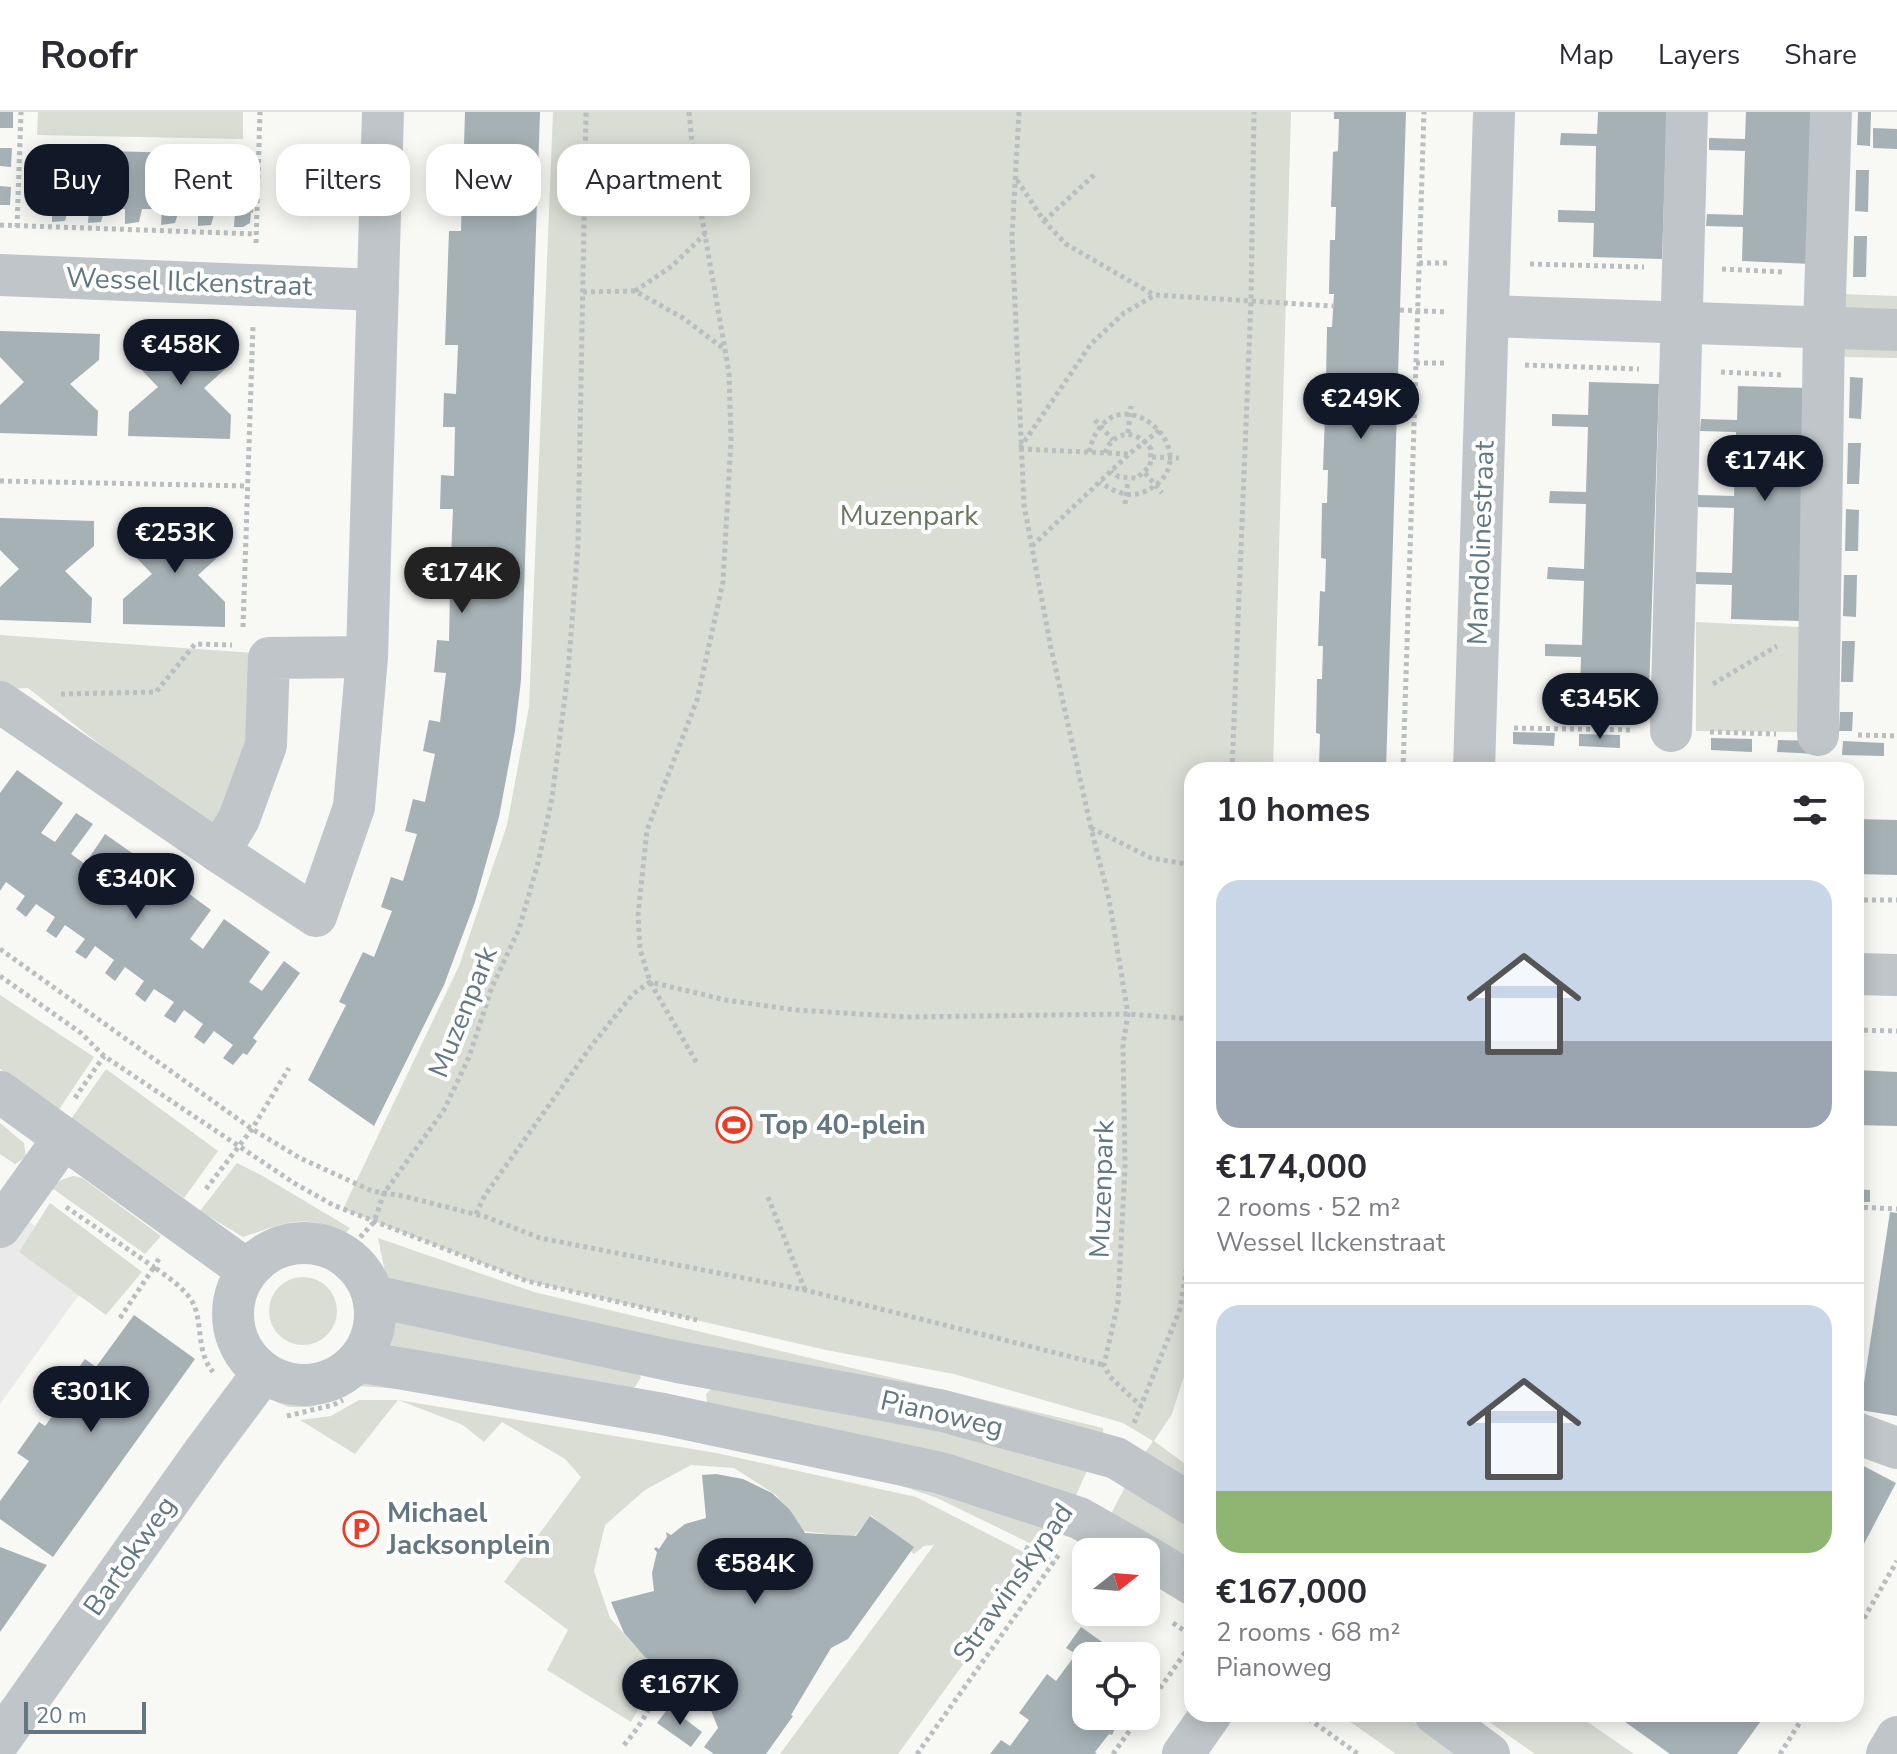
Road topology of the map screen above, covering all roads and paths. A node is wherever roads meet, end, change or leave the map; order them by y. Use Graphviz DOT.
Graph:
graph roads {
  1 [pos="21,112"];
  2 [pos="260,112"];
  3 [pos="383,112"];
  4 [pos="586,112"];
  5 [pos="689,112"];
  6 [pos="1019,112"];
  7 [pos="1254,112"];
  8 [pos="1424,112"];
  9 [pos="1494,112"];
  10 [pos="1687,112"];
  11 [pos="1831,112"];
  12 [pos="1094,175"];
  13 [pos="1017,179"];
  14 [pos="1044,221"];
  15 [pos="0,225"];
  16 [pos="17,226"];
  17 [pos="256,234"];
  18 [pos="705,234"];
  19 [pos="1419,263"];
  20 [pos="1490,263"];
  21 [pos="1684,268"];
  22 [pos="1825,273"];
  23 [pos="8,276"];
  24 [pos="255,285"];
  25 [pos="378,290"];
  26 [pos="635,291"];
  27 [pos="583,292"];
  28 [pos="1155,295"];
  29 [pos="1251,301"];
  30 [pos="1333,306"];
  31 [pos="1489,316"];
  32 [pos="1683,323"];
  33 [pos="1824,328"];
  34 [pos="1897,330"];
  35 [pos="725,350"];
  36 [pos="1416,363"];
  37 [pos="1488,363"];
  38 [pos="1682,371"];
  39 [pos="1823,376"];
  40 [pos="1131,406"];
  41 [pos="1130,414"];
  42 [pos="1095,420"];
  43 [pos="1101,426"];
  44 [pos="1161,429"];
  45 [pos="1128,433"];
  46 [pos="1113,440"];
  47 [pos="1146,441"];
  48 [pos="1019,449"];
  49 [pos="1089,452"];
  50 [pos="1105,453"];
  51 [pos="1129,454"];
  52 [pos="1152,457"];
  53 [pos="1170,458"];
  54 [pos="1179,458"];
  55 [pos="1111,471"];
  56 [pos="1145,473"];
  57 [pos="1128,480"];
  58 [pos="0,481"];
  59 [pos="1100,482"];
  60 [pos="248,486"];
  61 [pos="1155,486"];
  62 [pos="1162,493"];
  63 [pos="1127,495"];
  64 [pos="1125,504"];
  65 [pos="1031,547"];
  66 [pos="1820,620"];
  67 [pos="255,651"];
  68 [pos="367,657"];
  69 [pos="47,694"];
  70 [pos="0,702"];
  71 [pos="1671,720"];
  72 [pos="1818,735"];
  73 [pos="1232,762"];
  74 [pos="1403,762"];
  75 [pos="1474,762"];
  76 [pos="1091,828"];
  77 [pos="219,852"];
  78 [pos="1184,864"];
  79 [pos="1864,900"];
  80 [pos="1897,900"];
  81 [pos="0,949"];
  82 [pos="1864,974"];
  83 [pos="1897,975"];
  84 [pos="0,976"];
  85 [pos="650,982"];
  86 [pos="1128,1014"];
  87 [pos="1184,1018"];
  88 [pos="1864,1030"];
  89 [pos="1897,1031"];
  90 [pos="698,1065"];
  91 [pos="289,1068"];
  92 [pos="0,1092"];
  93 [pos="252,1129"];
  94 [pos="64,1138"];
  95 [pos="238,1146"];
  96 [pos="384,1193"];
  97 [pos="202,1194"];
  98 [pos="768,1197"];
  99 [pos="1864,1207"];
  100 [pos="1897,1209"];
  101 [pos="476,1214"];
  102 [pos="374,1222"];
  103 [pos="0,1227"];
  104 [pos="344,1255"];
  105 [pos="247,1270"];
  106 [pos="1184,1284"];
  107 [pos="805,1290"];
  108 [pos="373,1296"];
  109 [pos="120,1318"];
  110 [pos="358,1361"];
  111 [pos="678,1362"];
  112 [pos="1104,1365"];
  113 [pos="255,1384"];
  114 [pos="1141,1406"];
  115 [pos="663,1414"];
  116 [pos="1864,1436"];
  117 [pos="1124,1443"];
  118 [pos="1897,1448"];
  119 [pos="1184,1498"];
  120 [pos="1082,1520"];
  121 [pos="1114,1538"];
  122 [pos="1897,1561"];
  123 [pos="1160,1565"];
  124 [pos="1184,1579"];
  125 [pos="1864,1618"];
  126 [pos="1184,1654"];
  127 [pos="661,1674"];
  128 [pos="1160,1688"];
  129 [pos="1205,1722"];
  130 [pos="1313,1722"];
  131 [pos="1446,1722"];
  132 [pos="1800,1722"];
  133 [pos="1130,1730"];
  134 [pos="1897,1737"];
  135 [pos="0,1740"];
  136 [pos="624,1745"];
  137 [pos="917,1754"];
  138 [pos="1113,1754"];
  139 [pos="1183,1754"];
  140 [pos="1358,1754"];
  141 [pos="1489,1754"];
  142 [pos="1780,1754"];
  143 [pos="1887,1754"];
  1 -- 16 [label="path"];
  2 -- 17 [label="path"];
  3 -- 25 [label="street"];
  4 -- 27 [label="path, Muzenpark"];
  5 -- 18 [label="path"];
  6 -- 13 [label="path, Muzenpark"];
  7 -- 29 [label="path"];
  8 -- 19 [label="path"];
  9 -- 20 [label="street, Mandolinestraat"];
  10 -- 21 [label="street"];
  11 -- 22 [label="street"];
  12 -- 14 [label="path"];
  13 -- 14 [label="path"];
  13 -- 48 [label="path, Muzenpark"];
  14 -- 28 [label="path"];
  15 -- 16 [label="path"];
  16 -- 17 [label="path"];
  16 -- 23 [label="path"];
  17 -- 24 [label="path"];
  18 -- 26 [label="path"];
  18 -- 35 [label="path"];
  19 -- 20 [label="path"];
  19 -- 36 [label="path"];
  20 -- 21 [label="path"];
  20 -- 31 [label="street, Mandolinestraat"];
  21 -- 22 [label="path"];
  21 -- 32 [label="street"];
  22 -- 33 [label="street"];
  23 -- 24 [label="street, Wessel Ilckenstraat"];
  24 -- 25 [label="street, Wessel Ilckenstraat"];
  24 -- 60 [label="path"];
  25 -- 68 [label="street"];
  26 -- 27 [label="path"];
  26 -- 35 [label="path"];
  27 -- 96 [label="path, Muzenpark"];
  28 -- 29 [label="path"];
  28 -- 48 [label="path"];
  29 -- 30 [label="path"];
  29 -- 73 [label="path"];
  31 -- 32 [label="street"];
  31 -- 37 [label="street, Mandolinestraat"];
  32 -- 33 [label="street"];
  32 -- 38 [label="street"];
  33 -- 34 [label="street"];
  33 -- 39 [label="street"];
  35 -- 85 [label="path"];
  36 -- 37 [label="path"];
  36 -- 74 [label="path"];
  37 -- 38 [label="path"];
  37 -- 75 [label="street, Mandolinestraat"];
  38 -- 39 [label="path"];
  38 -- 71 [label="street"];
  39 -- 66 [label="street"];
  40 -- 41 [label="path"];
  41 -- 43 [label="path"];
  41 -- 44 [label="path"];
  41 -- 45 [label="path"];
  42 -- 43 [label="path"];
  43 -- 46 [label="path"];
  43 -- 49 [label="path"];
  44 -- 47 [label="path"];
  44 -- 53 [label="path"];
  45 -- 46 [label="path"];
  45 -- 47 [label="path"];
  46 -- 50 [label="path"];
  47 -- 51 [label="path"];
  47 -- 52 [label="path"];
  48 -- 49 [label="path"];
  48 -- 65 [label="path, Muzenpark"];
  49 -- 50 [label="path"];
  50 -- 51 [label="path"];
  51 -- 55 [label="path"];
  52 -- 53 [label="path"];
  52 -- 56 [label="path"];
  53 -- 54 [label="path"];
  53 -- 61 [label="path"];
  55 -- 57 [label="path"];
  55 -- 59 [label="path"];
  56 -- 57 [label="path"];
  56 -- 61 [label="path"];
  57 -- 63 [label="path"];
  58 -- 60 [label="path"];
  59 -- 63 [label="path"];
  59 -- 65 [label="path"];
  60 -- 67 [label="path"];
  61 -- 62 [label="path"];
  61 -- 63 [label="path"];
  63 -- 64 [label="path"];
  65 -- 76 [label="path, Muzenpark"];
  66 -- 71 [label="path"];
  66 -- 72 [label="street"];
  67 -- 68 [label="street"];
  67 -- 69 [label="path"];
  67 -- 77 [label="street"];
  68 -- 77 [label="street"];
  70 -- 77 [label="street"];
  76 -- 78 [label="path"];
  76 -- 86 [label="path, Muzenpark"];
  79 -- 80 [label="path"];
  81 -- 93 [label="path"];
  82 -- 83 [label="street"];
  84 -- 95 [label="path"];
  85 -- 86 [label="path"];
  85 -- 90 [label="path"];
  85 -- 101 [label="path"];
  86 -- 87 [label="path"];
  86 -- 112 [label="path, Muzenpark"];
  88 -- 89 [label="path"];
  91 -- 93 [label="path"];
  92 -- 94 [label="street"];
  93 -- 95 [label="path"];
  93 -- 96 [label="path"];
  94 -- 103 [label="street"];
  94 -- 105 [label="street"];
  95 -- 97 [label="path"];
  95 -- 102 [label="path"];
  96 -- 101 [label="path"];
  96 -- 102 [label="path, Muzenpark"];
  98 -- 107 [label="path"];
  99 -- 100 [label="path"];
  101 -- 107 [label="path"];
  102 -- 104 [label="path, Muzenpark"];
  104 -- 105 [label="street"];
  104 -- 108 [label="street"];
  105 -- 113 [label="street"];
  106 -- 114 [label="path"];
  107 -- 112 [label="path"];
  108 -- 110 [label="street"];
  108 -- 111 [label="street, Pianoweg"];
  109 -- 113 [label="path"];
  110 -- 113 [label="street"];
  110 -- 115 [label="street, Pianoweg"];
  111 -- 115 [label="street"];
  111 -- 117 [label="street, Pianoweg"];
  112 -- 114 [label="path"];
  113 -- 135 [label="street, Bartokweg"];
  114 -- 117 [label="path"];
  115 -- 120 [label="street, Pianoweg"];
  116 -- 118 [label="street"];
  117 -- 119 [label="street, Pianoweg"];
  120 -- 121 [label="street, Pianoweg"];
  120 -- 137 [label="path, Strawinskypad"];
  122 -- 125 [label="path"];
  123 -- 124 [label="street"];
  126 -- 128 [label="path"];
  127 -- 136 [label="path"];
  129 -- 139 [label="street"];
  130 -- 140 [label="path"];
  131 -- 141 [label="street"];
  132 -- 142 [label="path"];
  133 -- 138 [label="path"];
  134 -- 143 [label="street"];
}
